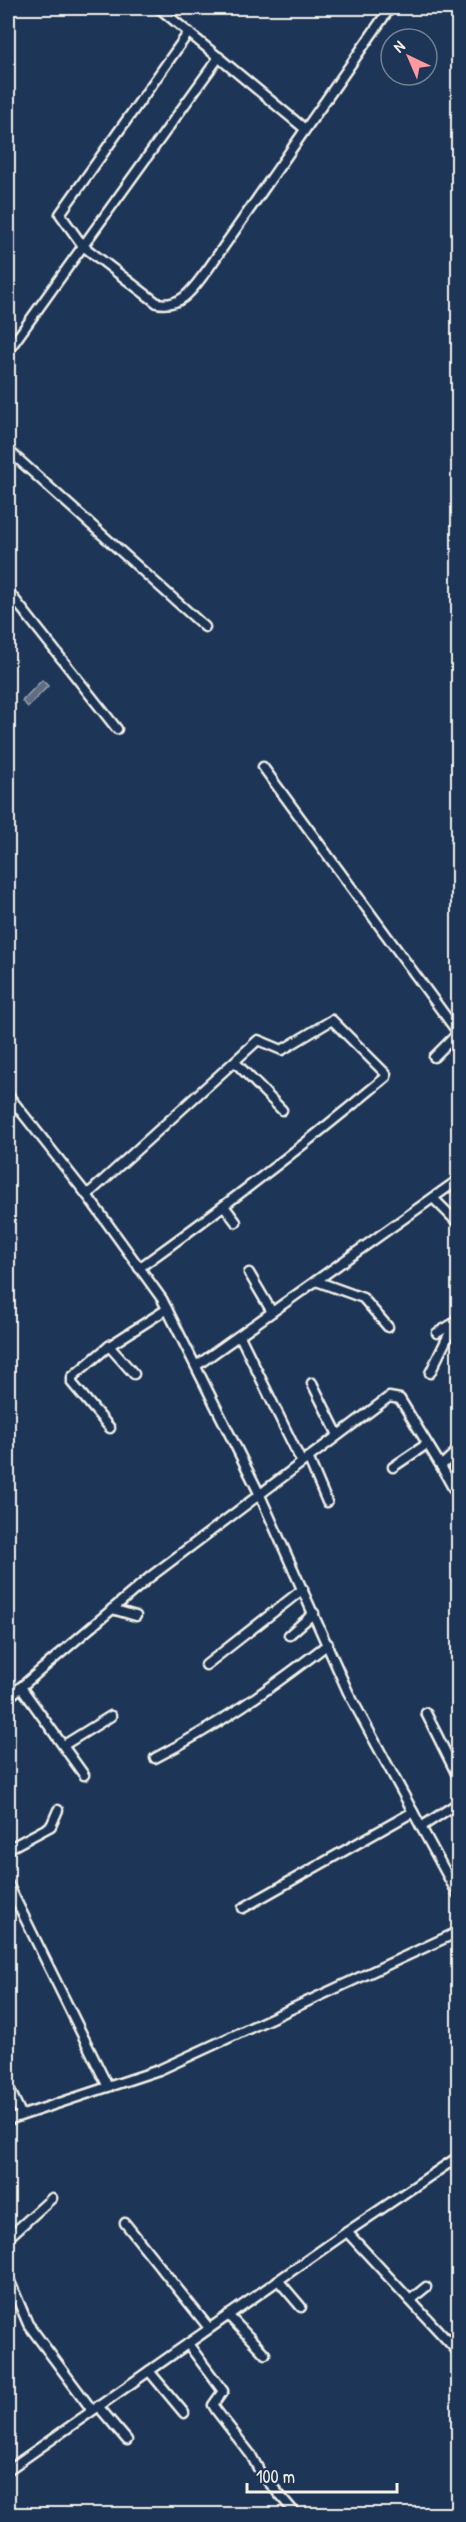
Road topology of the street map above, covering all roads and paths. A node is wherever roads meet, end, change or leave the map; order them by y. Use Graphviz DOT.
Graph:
graph roads {
  1 [pos="159,8"];
  2 [pos="390,8"];
  3 [pos="189,32"];
  4 [pos="219,57"];
  5 [pos="305,129"];
  6 [pos="83,246"];
  7 [pos="8,351"];
  8 [pos="8,450"];
  9 [pos="8,591"];
  10 [pos="205,627"];
  11 [pos="117,729"];
  12 [pos="263,767"];
  13 [pos="458,1033"];
  14 [pos="434,1057"];
  15 [pos="235,1062"];
  16 [pos="8,1095"];
  17 [pos="282,1110"];
  18 [pos="459,1180"];
  19 [pos="87,1195"];
  20 [pos="433,1198"];
  21 [pos="224,1206"];
  22 [pos="236,1222"];
  23 [pos="459,1223"];
  24 [pos="139,1268"];
  25 [pos="249,1273"];
  26 [pos="316,1281"];
  27 [pos="167,1309"];
  28 [pos="272,1312"];
  29 [pos="456,1320"];
  30 [pos="388,1327"];
  31 [pos="437,1333"];
  32 [pos="240,1336"];
  33 [pos="109,1346"];
  34 [pos="196,1366"];
  35 [pos="430,1373"];
  36 [pos="134,1374"];
  37 [pos="312,1383"];
  38 [pos="110,1428"];
  39 [pos="338,1435"];
  40 [pos="427,1444"];
  41 [pos="459,1450"];
  42 [pos="305,1459"];
  43 [pos="441,1466"];
  44 [pos="393,1467"];
  45 [pos="259,1493"];
  46 [pos="459,1497"];
  47 [pos="327,1502"];
  48 [pos="303,1588"];
  49 [pos="112,1608"];
  50 [pos="314,1613"];
  51 [pos="136,1616"];
  52 [pos="290,1635"];
  53 [pos="328,1644"];
  54 [pos="206,1665"];
  55 [pos="21,1687"];
  56 [pos="8,1698"];
  57 [pos="426,1713"];
  58 [pos="111,1716"];
  59 [pos="64,1744"];
  60 [pos="154,1758"];
  61 [pos="84,1775"];
  62 [pos="459,1777"];
  63 [pos="459,1803"];
  64 [pos="58,1810"];
  65 [pos="413,1812"];
  66 [pos="421,1827"];
  67 [pos="8,1849"];
  68 [pos="8,1884"];
  69 [pos="459,1895"];
  70 [pos="243,1908"];
  71 [pos="459,1932"];
  72 [pos="8,2086"];
  73 [pos="108,2086"];
  74 [pos="21,2114"];
  75 [pos="8,2120"];
  76 [pos="459,2157"];
  77 [pos="52,2198"];
  78 [pos="125,2223"];
  79 [pos="346,2232"];
  80 [pos="8,2238"];
  81 [pos="8,2277"];
  82 [pos="278,2280"];
  83 [pos="426,2287"];
  84 [pos="410,2300"];
  85 [pos="301,2307"];
  86 [pos="228,2314"];
  87 [pos="209,2328"];
  88 [pos="188,2344"];
  89 [pos="459,2352"];
  90 [pos="265,2354"];
  91 [pos="149,2371"];
  92 [pos="95,2408"];
  93 [pos="184,2413"];
  94 [pos="127,2440"];
  95 [pos="8,2470"];
  96 [pos="296,2514"];
  1 -- 3 [label="street"];
  2 -- 5 [label="street"];
  3 -- 4 [label="street"];
  3 -- 6 [label="street"];
  4 -- 5 [label="street"];
  4 -- 6 [label="street"];
  5 -- 6 [label="street"];
  6 -- 7 [label="street"];
  8 -- 10 [label="street"];
  9 -- 11 [label="street"];
  12 -- 13 [label="street"];
  13 -- 14 [label="street"];
  15 -- 17 [label="street"];
  15 -- 19 [label="street"];
  15 -- 21 [label="street"];
  16 -- 19 [label="street"];
  18 -- 20 [label="street"];
  19 -- 24 [label="street"];
  20 -- 23 [label="street"];
  20 -- 26 [label="street"];
  21 -- 22 [label="street"];
  21 -- 24 [label="street"];
  24 -- 27 [label="street"];
  25 -- 28 [label="street"];
  26 -- 28 [label="street"];
  26 -- 30 [label="street"];
  27 -- 33 [label="street"];
  27 -- 34 [label="street"];
  28 -- 32 [label="street"];
  29 -- 31 [label="street"];
  29 -- 35 [label="street"];
  32 -- 34 [label="street"];
  32 -- 42 [label="street"];
  33 -- 36 [label="street"];
  33 -- 38 [label="street"];
  34 -- 45 [label="street"];
  37 -- 39 [label="street"];
  39 -- 40 [label="street"];
  39 -- 42 [label="street"];
  40 -- 43 [label="street"];
  40 -- 44 [label="street"];
  41 -- 43 [label="street"];
  42 -- 45 [label="street"];
  42 -- 47 [label="street"];
  43 -- 46 [label="street"];
  45 -- 48 [label="street"];
  45 -- 49 [label="street"];
  48 -- 50 [label="street"];
  48 -- 54 [label="street"];
  49 -- 51 [label="street"];
  49 -- 55 [label="street"];
  50 -- 52 [label="street"];
  50 -- 53 [label="street"];
  53 -- 60 [label="street"];
  53 -- 65 [label="street"];
  55 -- 56 [label="street"];
  55 -- 59 [label="street"];
  57 -- 62 [label="street"];
  58 -- 59 [label="street"];
  59 -- 61 [label="street"];
  63 -- 66 [label="street"];
  64 -- 67 [label="street"];
  65 -- 66 [label="street"];
  65 -- 70 [label="street"];
  66 -- 69 [label="street"];
  68 -- 73 [label="street"];
  71 -- 73 [label="street"];
  72 -- 74 [label="street"];
  73 -- 74 [label="street"];
  74 -- 75 [label="street"];
  76 -- 79 [label="street"];
  77 -- 80 [label="street"];
  78 -- 87 [label="street"];
  79 -- 82 [label="street"];
  79 -- 84 [label="street"];
  81 -- 92 [label="street"];
  82 -- 85 [label="street"];
  82 -- 86 [label="street"];
  83 -- 84 [label="street"];
  84 -- 89 [label="street"];
  86 -- 87 [label="street"];
  86 -- 90 [label="street"];
  87 -- 88 [label="street"];
  88 -- 91 [label="street"];
  88 -- 96 [label="street"];
  91 -- 92 [label="street"];
  91 -- 93 [label="street"];
  92 -- 94 [label="street"];
  92 -- 95 [label="street"];
}
